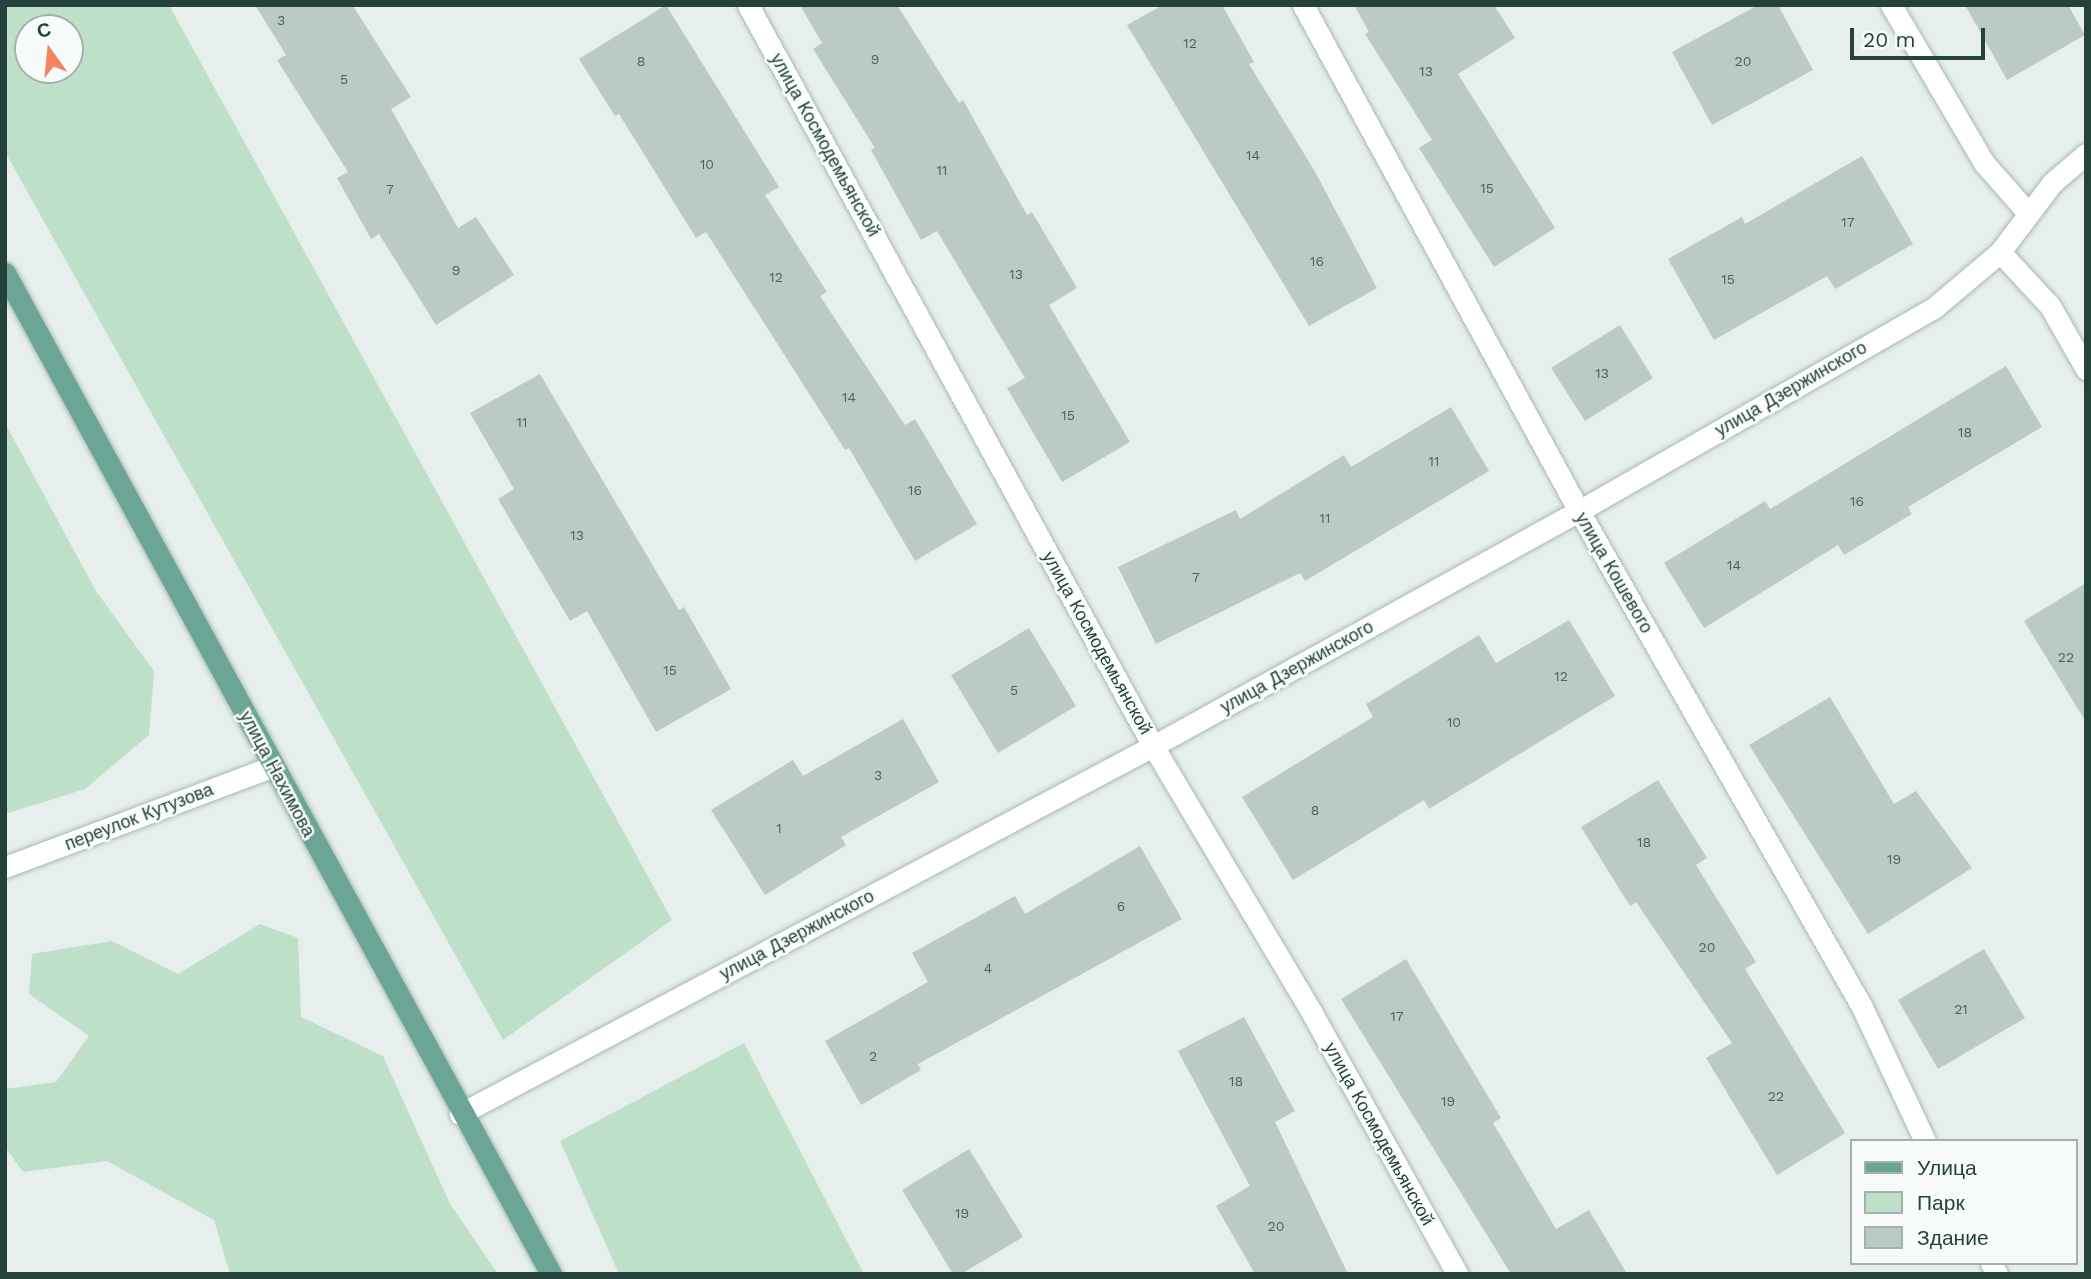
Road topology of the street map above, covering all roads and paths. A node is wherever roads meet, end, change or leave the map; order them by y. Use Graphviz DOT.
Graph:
graph roads {
  1 [pos="748,5"];
  2 [pos="1303,5"];
  3 [pos="1891,5"];
  4 [pos="2086,154"];
  5 [pos="2028,213"];
  6 [pos="2000,252"];
  7 [pos="5,273"];
  8 [pos="2086,369"];
  9 [pos="1579,511"];
  10 [pos="1153,746"];
  11 [pos="272,766"];
  12 [pos="5,867"];
  13 [pos="460,1114"];
  14 [pos="1924,1139"];
  15 [pos="551,1274"];
  16 [pos="1457,1274"];
  1 -- 10 [label="street, улица Космодемьянской"];
  2 -- 9 [label="street, улица Кошевого"];
  3 -- 5 [label="street"];
  4 -- 5 [label="street, улица Дзержинского"];
  5 -- 6 [label="street, улица Дзержинского"];
  6 -- 8 [label="street"];
  6 -- 9 [label="street, улица Дзержинского"];
  7 -- 11 [label="main road, улица Нахимова"];
  9 -- 10 [label="street, улица Дзержинского"];
  9 -- 14 [label="street, улица Кошевого"];
  10 -- 13 [label="street, улица Дзержинского"];
  10 -- 16 [label="street, улица Космодемьянской"];
  11 -- 12 [label="street, переулок Кутузова"];
  11 -- 13 [label="main road, улица Нахимова"];
  13 -- 15 [label="main road, улица Нахимова"];
}
